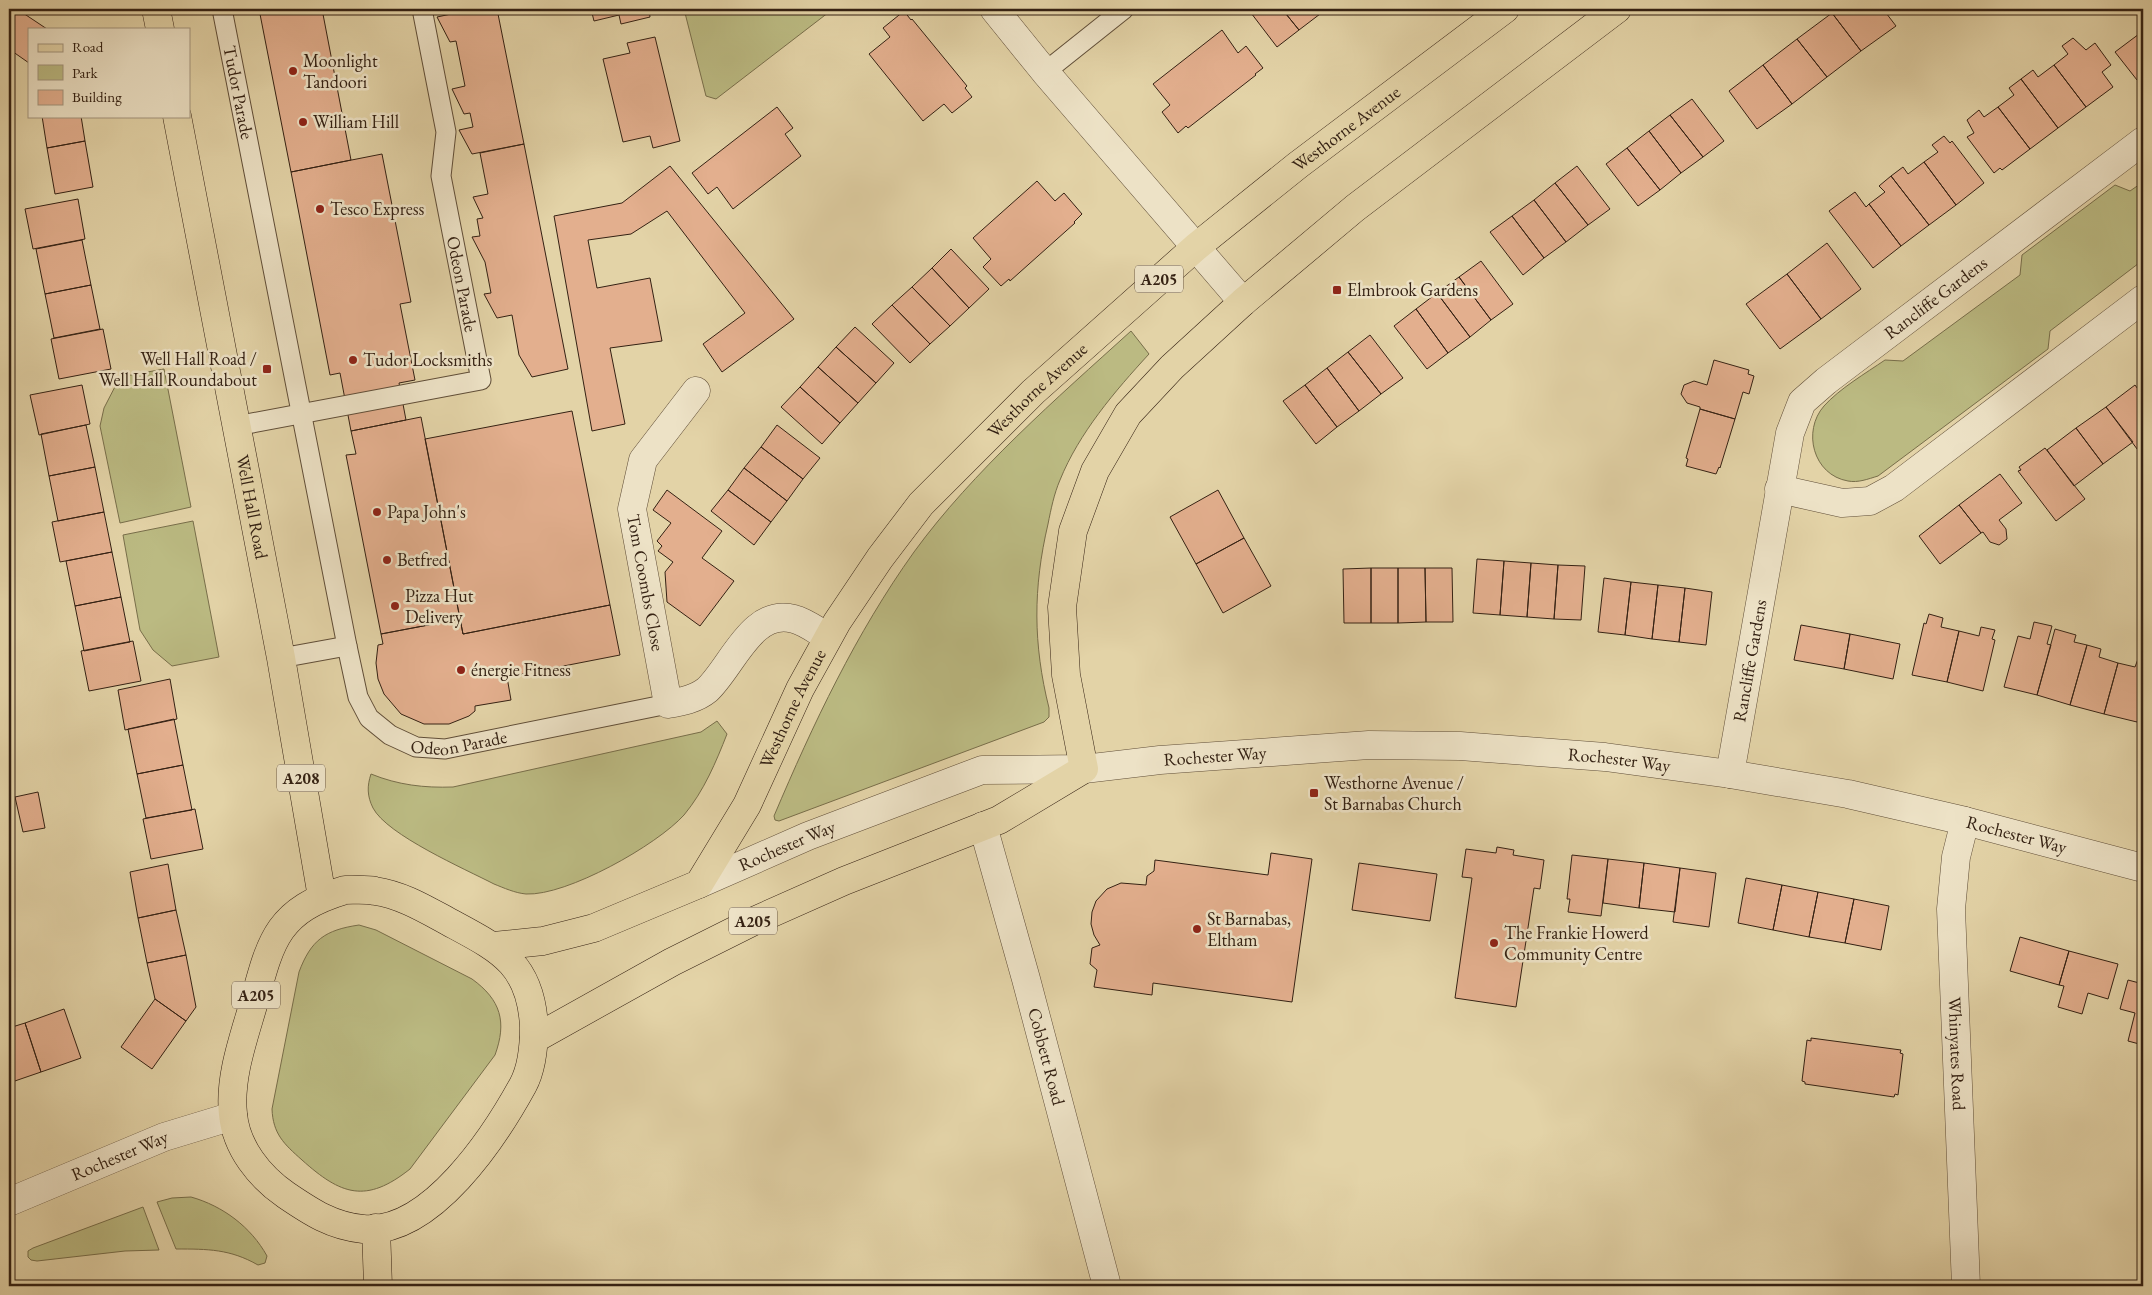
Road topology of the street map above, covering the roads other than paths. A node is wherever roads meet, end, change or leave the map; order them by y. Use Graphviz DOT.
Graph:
graph roads {
  1 [pos="156,9"];
  2 [pos="222,9"];
  3 [pos="422,9"];
  4 [pos="994,9"];
  5 [pos="1124,9"];
  6 [pos="1505,9"];
  7 [pos="1617,9"];
  8 [pos="160,28"];
  9 [pos="1045,72"];
  10 [pos="177,118"];
  11 [pos="2143,141"];
  12 [pos="255,177"];
  13 [pos="1196,246"];
  14 [pos="2143,299"];
  15 [pos="1243,302"];
  16 [pos="696,391"];
  17 [pos="302,412"];
  18 [pos="236,426"];
  19 [pos="1779,489"];
  20 [pos="828,638"];
  21 [pos="347,646"];
  22 [pos="281,658"];
  23 [pos="668,704"];
  24 [pos="1084,769"];
  25 [pos="1730,774"];
  26 [pos="1964,821"];
  27 [pos="983,826"];
  28 [pos="2143,868"];
  29 [pos="699,884"];
  30 [pos="322,897"];
  31 [pos="494,946"];
  32 [pos="534,1039"];
  33 [pos="233,1116"];
  34 [pos="9,1202"];
  35 [pos="376,1228"];
  36 [pos="378,1286"];
  37 [pos="1107,1286"];
  38 [pos="1966,1286"];
  1 -- 8 [label="main road"];
  2 -- 12 [label="lane, Tudor Parade"];
  3 -- 17 [label="lane, Odeon Parade"];
  4 -- 9 [label="street"];
  5 -- 9 [label="lane"];
  6 -- 13 [label="main road, Westhorne Avenue / A205"];
  7 -- 15 [label="main road"];
  9 -- 13 [label="street"];
  10 -- 18 [label="main road, Well Hall Road / A208"];
  11 -- 19 [label="street, Rancliffe Gardens"];
  12 -- 17 [label="lane, Odeon Parade"];
  13 -- 15 [label="street"];
  13 -- 20 [label="main road, Westhorne Avenue / A205"];
  14 -- 19 [label="street"];
  15 -- 24 [label="main road"];
  16 -- 23 [label="street, Tom Coombs Close"];
  17 -- 18 [label="lane, Odeon Parade"];
  17 -- 21 [label="lane, Odeon Parade"];
  18 -- 22 [label="main road, Well Hall Road / A208"];
  19 -- 25 [label="street, Rancliffe Gardens"];
  20 -- 23 [label="street, Odeon Parade"];
  20 -- 29 [label="main road, Westhorne Avenue / A205"];
  21 -- 22 [label="lane"];
  21 -- 23 [label="lane, Odeon Parade"];
  22 -- 30 [label="main road, Well Hall Road / A208"];
  24 -- 25 [label="street, Rochester Way"];
  24 -- 27 [label="main road, Rochester Way / A205"];
  24 -- 29 [label="street, Rochester Way"];
  25 -- 26 [label="street, Rochester Way"];
  26 -- 28 [label="street, Rochester Way"];
  26 -- 38 [label="street, Whinyates Road"];
  27 -- 32 [label="main road, Rochester Way / A205"];
  27 -- 37 [label="street, Cobbett Road"];
  29 -- 31 [label="main road, Rochester Way"];
  30 -- 31 [label="main road, A205"];
  30 -- 33 [label="main road, A205"];
  31 -- 32 [label="main road, A205"];
  32 -- 35 [label="main road, A205"];
  33 -- 34 [label="street, Rochester Way"];
  33 -- 35 [label="main road, A205"];
  35 -- 36 [label="main road"];
}
